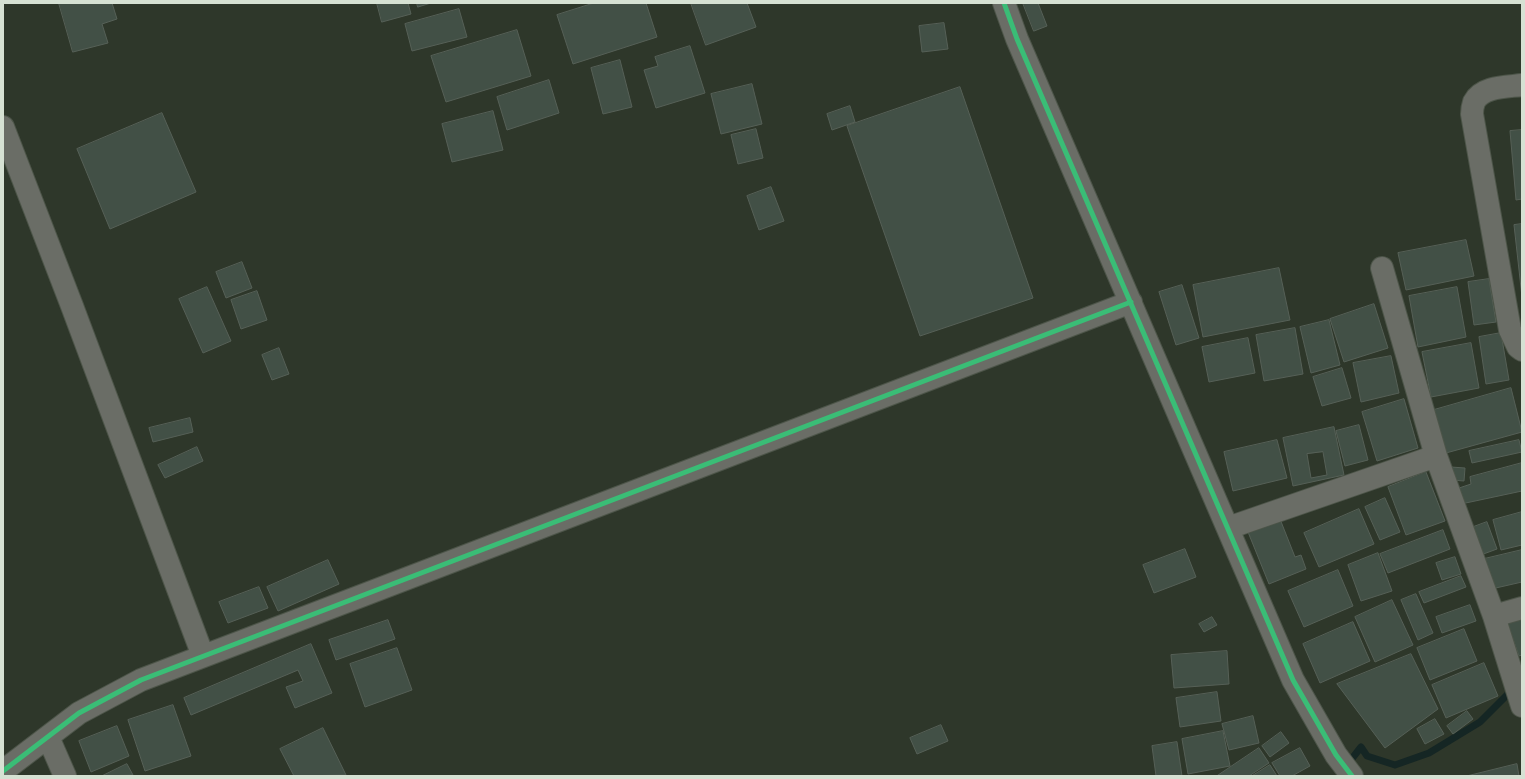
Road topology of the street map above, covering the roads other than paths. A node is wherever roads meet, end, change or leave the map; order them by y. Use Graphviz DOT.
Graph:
graph roads {
  1 [pos="1004,3"];
  2 [pos="1522,85"];
  3 [pos="3,127"];
  4 [pos="1382,268"];
  5 [pos="1131,302"];
  6 [pos="1522,350"];
  7 [pos="1436,456"];
  8 [pos="1228,528"];
  9 [pos="1522,608"];
  10 [pos="1494,616"];
  11 [pos="203,656"];
  12 [pos="1519,695"];
  13 [pos="48,737"];
  14 [pos="3,771"];
  15 [pos="65,776"];
  16 [pos="1352,776"];
  1 -- 5 [label="street"];
  2 -- 6 [label="street"];
  3 -- 11 [label="street"];
  4 -- 7 [label="street"];
  5 -- 8 [label="street"];
  5 -- 11 [label="street"];
  7 -- 8 [label="street"];
  7 -- 10 [label="street"];
  8 -- 16 [label="street"];
  9 -- 10 [label="street"];
  10 -- 12 [label="street"];
  11 -- 13 [label="street"];
  13 -- 14 [label="street"];
  13 -- 15 [label="street"];
}
